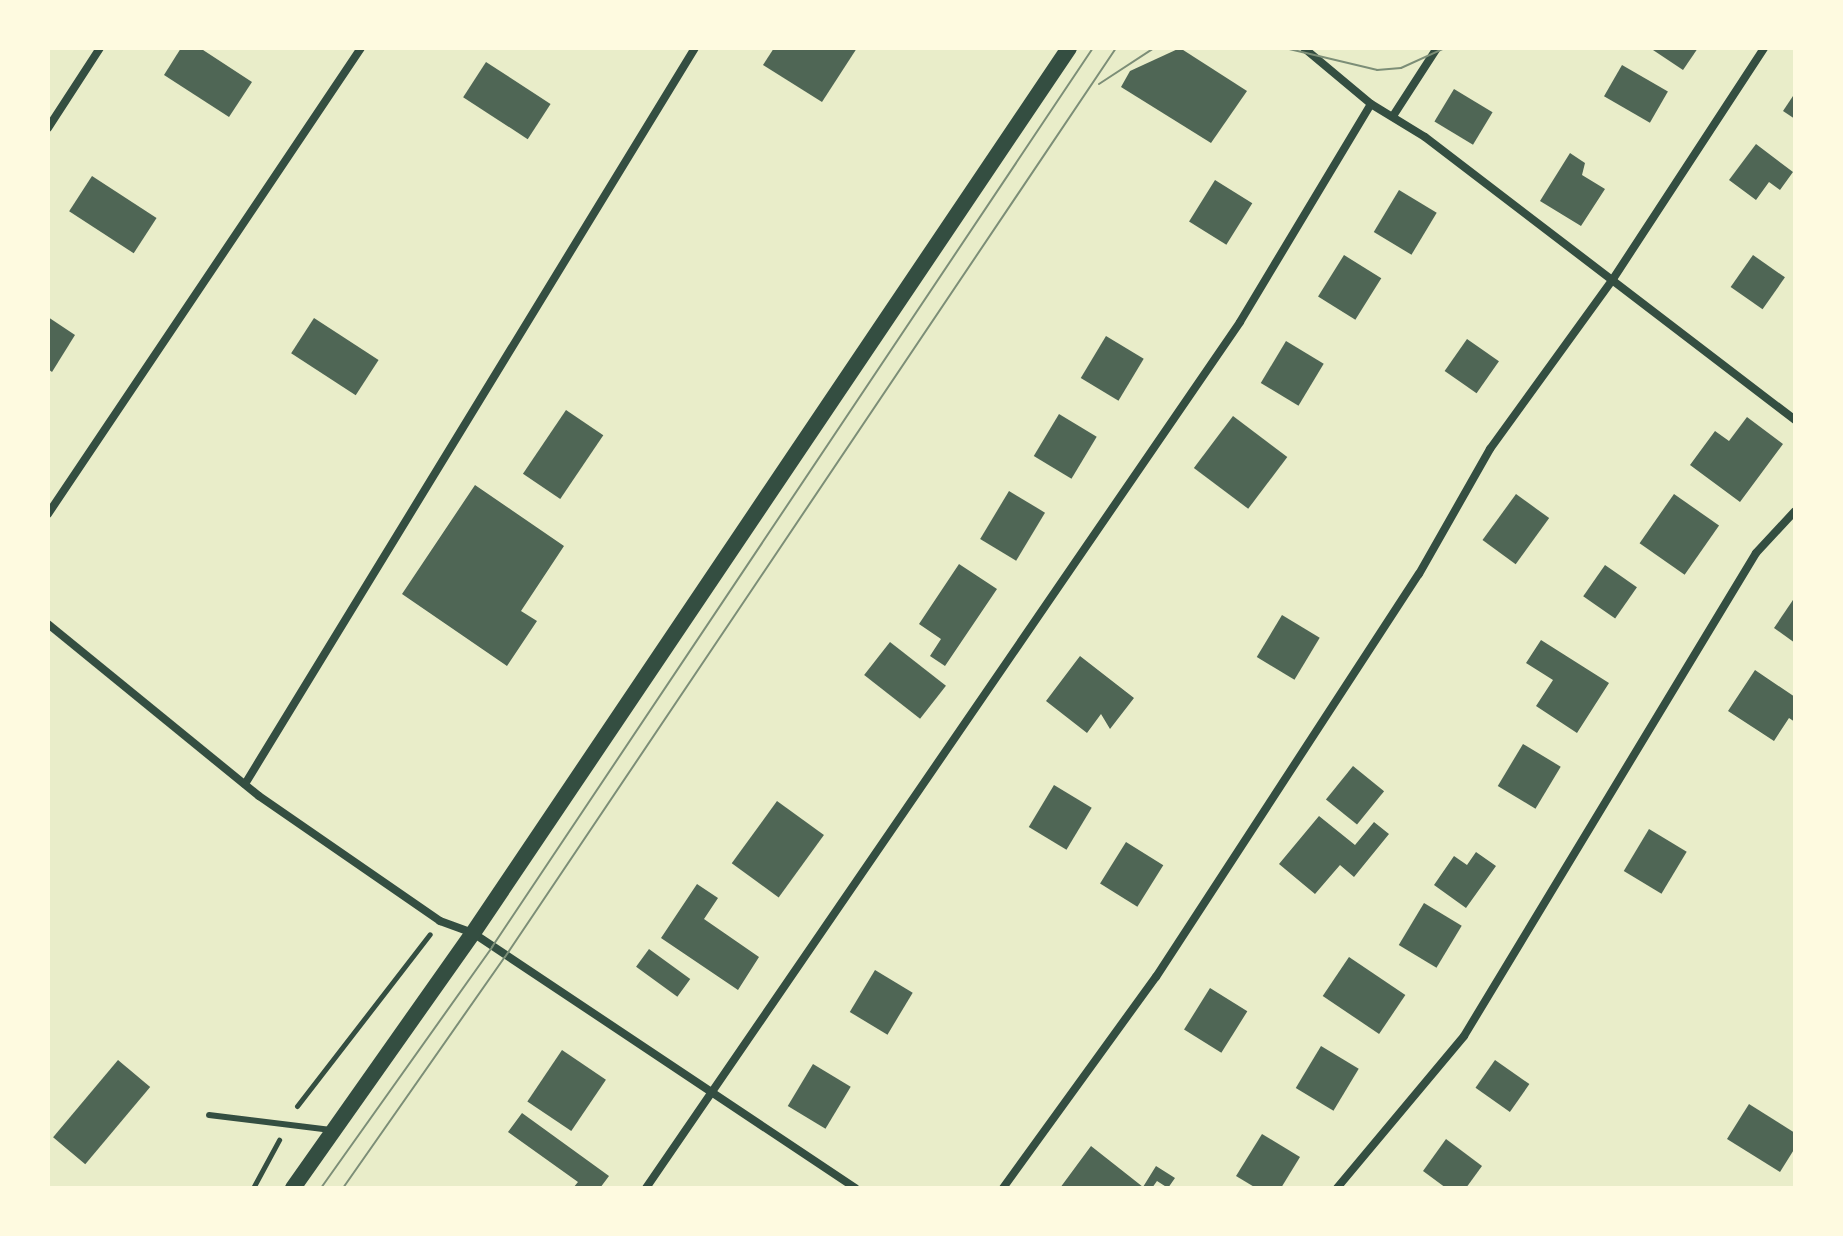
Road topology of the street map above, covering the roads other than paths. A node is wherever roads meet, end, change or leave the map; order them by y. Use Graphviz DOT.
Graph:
graph roads {
  1 [pos="100,48"];
  2 [pos="361,48"];
  3 [pos="695,48"];
  4 [pos="1069,48"];
  5 [pos="1304,48"];
  6 [pos="1437,48"];
  7 [pos="1764,48"];
  8 [pos="1371,104"];
  9 [pos="1393,116"];
  10 [pos="48,128"];
  11 [pos="1613,279"];
  12 [pos="1795,420"];
  13 [pos="1795,511"];
  14 [pos="48,514"];
  15 [pos="48,624"];
  16 [pos="245,784"];
  17 [pos="473,933"];
  18 [pos="711,1096"];
  19 [pos="209,1115"];
  20 [pos="335,1130"];
  21 [pos="293,1188"];
  22 [pos="646,1188"];
  23 [pos="856,1188"];
  24 [pos="1003,1188"];
  25 [pos="1337,1188"];
  1 -- 10 [label="street"];
  2 -- 14 [label="street"];
  3 -- 16 [label="street"];
  4 -- 17 [label="main road"];
  5 -- 8 [label="street"];
  6 -- 9 [label="street"];
  7 -- 11 [label="street"];
  8 -- 9 [label="street"];
  8 -- 18 [label="street"];
  9 -- 11 [label="street"];
  11 -- 12 [label="street"];
  11 -- 24 [label="street"];
  13 -- 25 [label="street"];
  15 -- 16 [label="street"];
  16 -- 17 [label="street"];
  17 -- 18 [label="street"];
  17 -- 20 [label="main road"];
  18 -- 22 [label="street"];
  18 -- 23 [label="street"];
  19 -- 20 [label="lane"];
  20 -- 21 [label="main road"];
}
